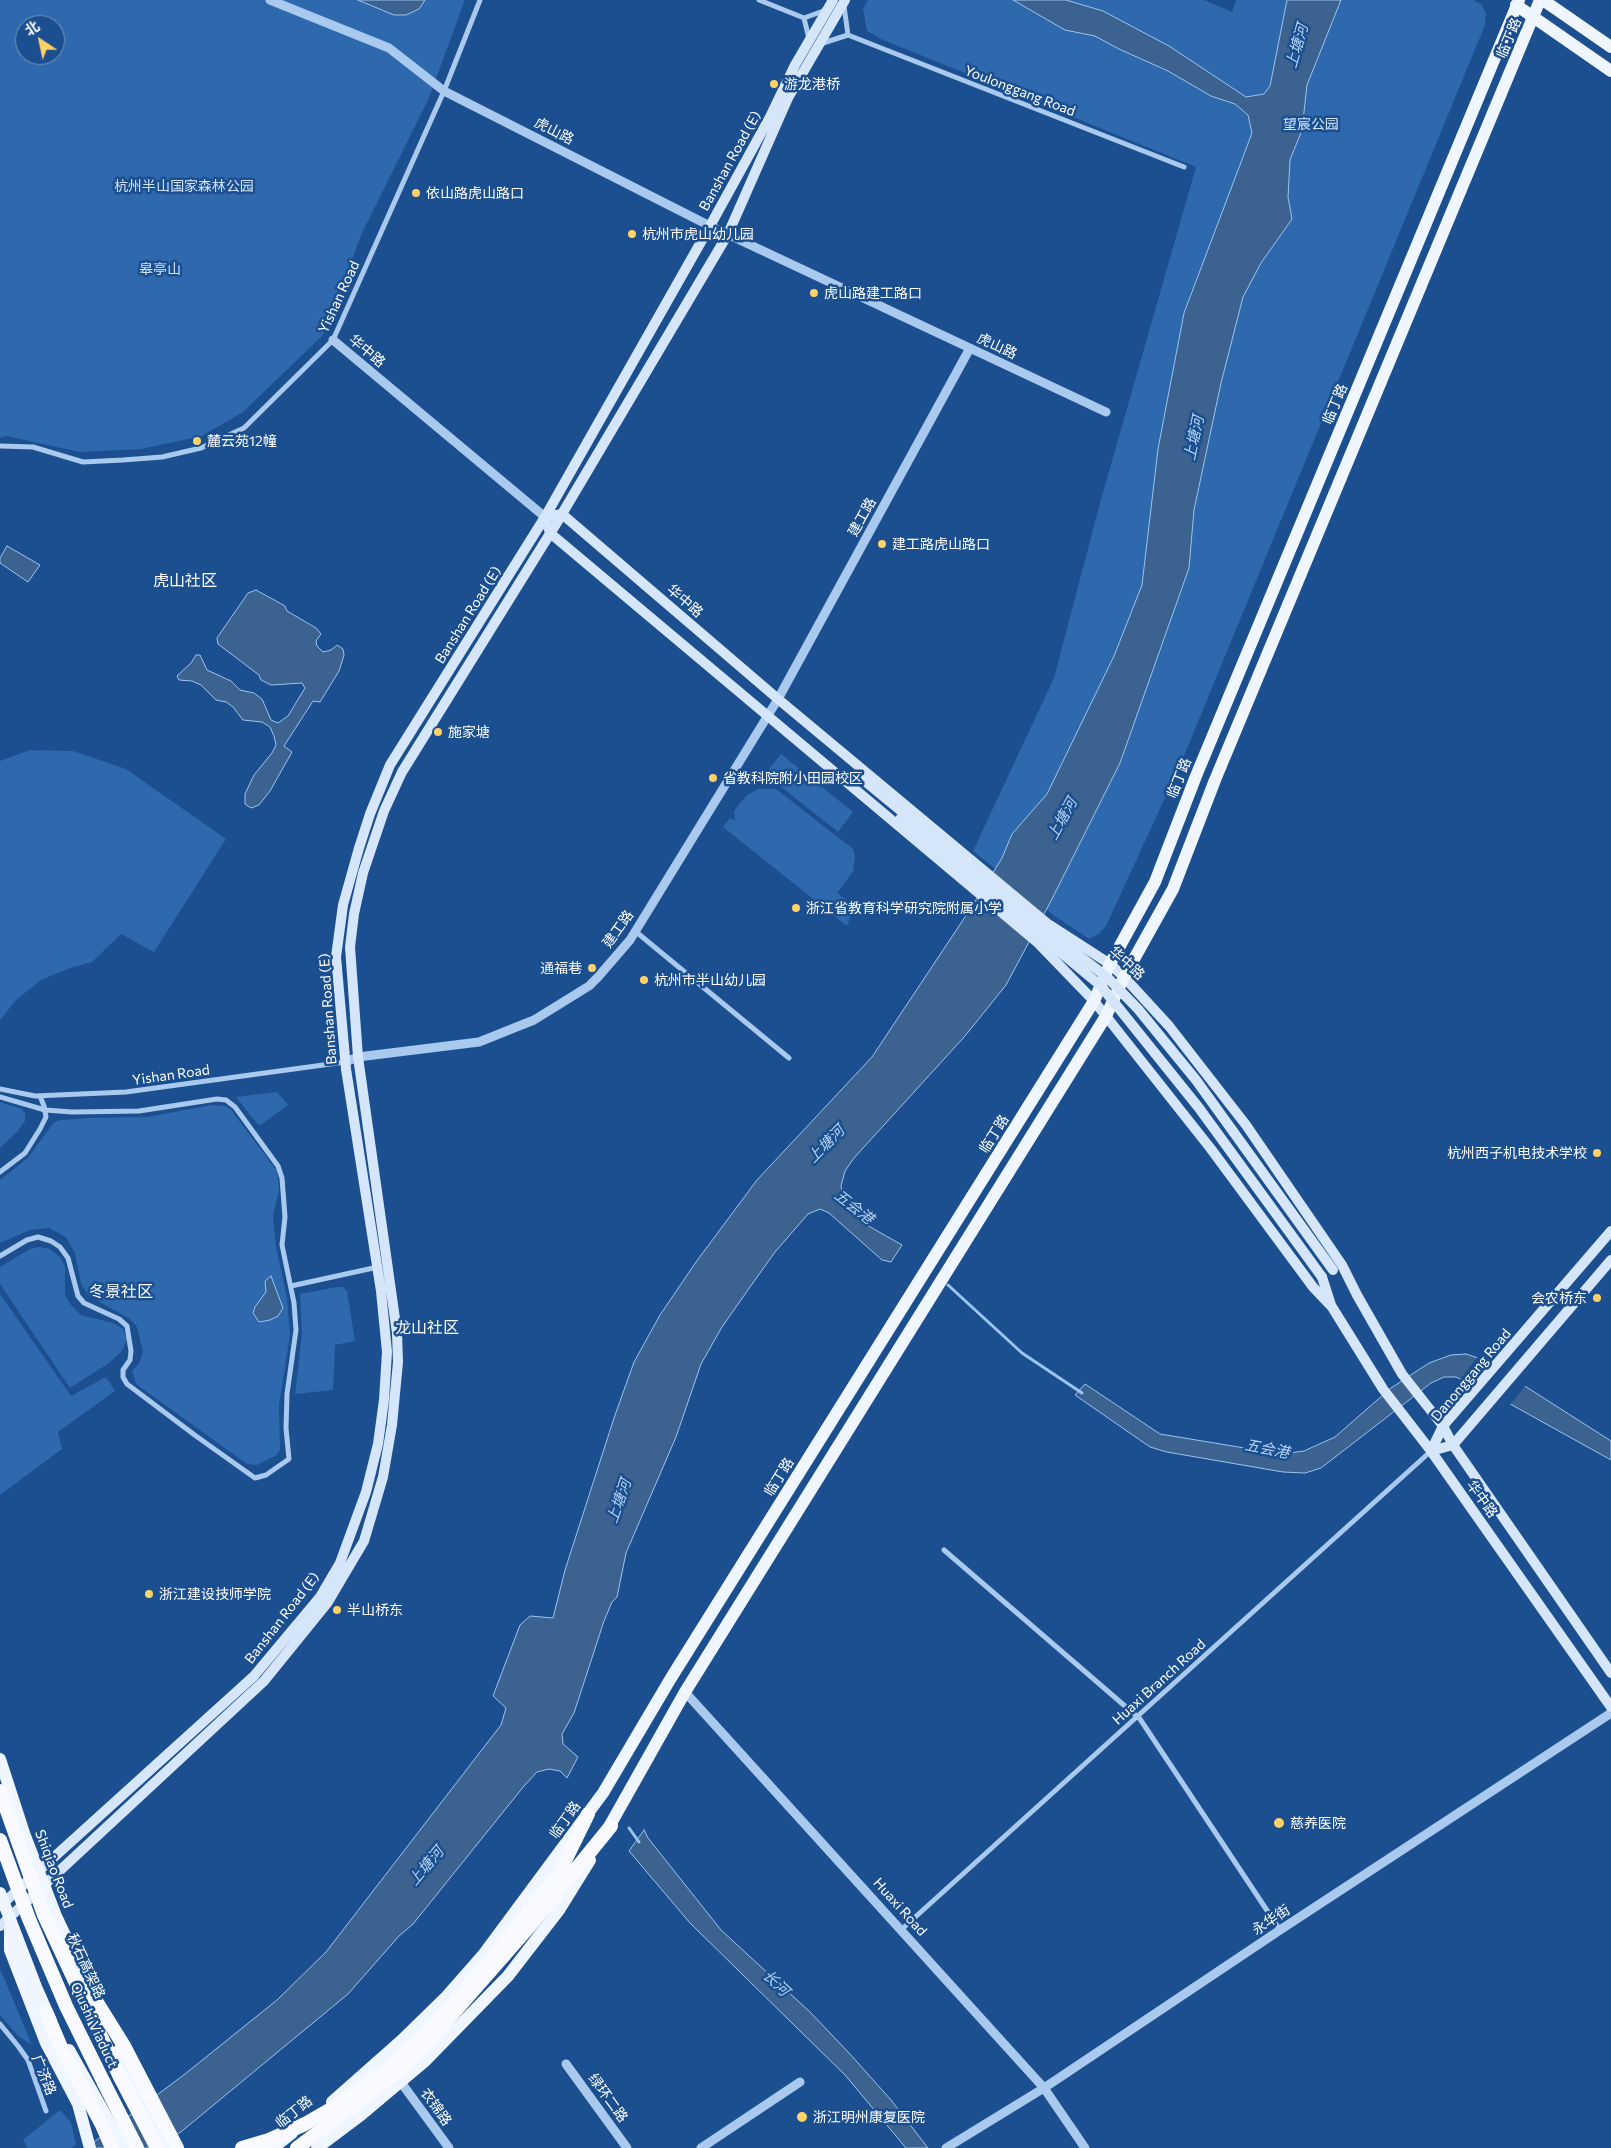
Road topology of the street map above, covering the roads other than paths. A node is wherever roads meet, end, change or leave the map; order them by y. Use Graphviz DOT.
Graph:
graph roads {
  1 [pos="270,0"];
  2 [pos="480,0"];
  3 [pos="759,0"];
  4 [pos="1541,0"];
  5 [pos="840,1"];
  6 [pos="1514,2"];
  7 [pos="827,10"];
  8 [pos="1534,17"];
  9 [pos="804,18"];
  10 [pos="848,36"];
  11 [pos="815,42"];
  12 [pos="1611,47"];
  13 [pos="1611,71"];
  14 [pos="444,91"];
  15 [pos="1184,167"];
  16 [pos="710,226"];
  17 [pos="728,234"];
  18 [pos="333,340"];
  19 [pos="970,348"];
  20 [pos="1106,412"];
  21 [pos="0,446"];
  22 [pos="562,514"];
  23 [pos="545,517"];
  24 [pos="550,533"];
  25 [pos="778,699"];
  26 [pos="768,714"];
  27 [pos="804,721"];
  28 [pos="792,734"];
  29 [pos="859,781"];
  30 [pos="635,931"];
  31 [pos="1110,964"];
  32 [pos="1124,977"];
  33 [pos="1094,1001"];
  34 [pos="1106,1016"];
  35 [pos="358,1057"];
  36 [pos="789,1058"];
  37 [pos="346,1062"];
  38 [pos="0,1089"];
  39 [pos="40,1096"];
  40 [pos="0,1097"];
  41 [pos="45,1110"];
  42 [pos="0,1172"];
  43 [pos="1611,1231"];
  44 [pos="0,1256"];
  45 [pos="1611,1260"];
  46 [pos="382,1267"];
  47 [pos="291,1286"];
  48 [pos="1357,1296"];
  49 [pos="1332,1307"];
  50 [pos="1443,1426"];
  51 [pos="1453,1445"];
  52 [pos="1430,1451"];
  53 [pos="944,1550"];
  54 [pos="1611,1673"];
  55 [pos="685,1692"];
  56 [pos="1611,1707"];
  57 [pos="1611,1713"];
  58 [pos="1137,1717"];
  59 [pos="0,1759"];
  60 [pos="0,1791"];
  61 [pos="588,1814"];
  62 [pos="610,1826"];
  63 [pos="0,1840"];
  64 [pos="39,1873"];
  65 [pos="565,1874"];
  66 [pos="44,1887"];
  67 [pos="1,1900"];
  68 [pos="5,1922"];
  69 [pos="902,1929"];
  70 [pos="1280,1930"];
  71 [pos="96,2001"];
  72 [pos="46,2012"];
  73 [pos="0,2024"];
  74 [pos="566,2064"];
  75 [pos="400,2081"];
  76 [pos="800,2082"];
  77 [pos="1044,2088"];
  78 [pos="46,2111"];
  79 [pos="89,2144"];
  80 [pos="112,2148"];
  81 [pos="124,2148"];
  82 [pos="138,2148"];
  83 [pos="167,2148"];
  84 [pos="242,2148"];
  85 [pos="273,2148"];
  86 [pos="297,2148"];
  87 [pos="317,2148"];
  88 [pos="449,2148"];
  89 [pos="627,2148"];
  90 [pos="701,2148"];
  91 [pos="946,2148"];
  92 [pos="1085,2148"];
  1 -- 14 [label="street, 虎山路"];
  2 -- 14 [label="street, Yishan Road"];
  3 -- 9 [label="street"];
  4 -- 8 [label="main road, 临丁路"];
  4 -- 12 [label="main road"];
  5 -- 7 [label="main road, Banshan Road (E)"];
  5 -- 10 [label="street"];
  5 -- 11 [label="main road, Banshan Road (E)"];
  6 -- 8 [label="main road"];
  6 -- 31 [label="main road, 临丁路"];
  7 -- 9 [label="street"];
  7 -- 11 [label="main road, Banshan Road (E)"];
  8 -- 13 [label="main road"];
  8 -- 32 [label="main road, 临丁路"];
  9 -- 11 [label="street"];
  10 -- 11 [label="street"];
  10 -- 15 [label="street, Youlonggang Road"];
  11 -- 16 [label="main road, Banshan Road (E)"];
  11 -- 17 [label="main road, Banshan Road (E)"];
  14 -- 16 [label="street, 虎山路"];
  14 -- 18 [label="street, Yishan Road"];
  16 -- 17 [label="street, 虎山路"];
  16 -- 23 [label="main road, Banshan Road (E)"];
  17 -- 19 [label="street, 虎山路"];
  17 -- 22 [label="main road, Banshan Road (E)"];
  18 -- 21 [label="street, Yishan Road"];
  18 -- 23 [label="street, 华中路"];
  19 -- 20 [label="street, 虎山路"];
  19 -- 25 [label="street, 建工路"];
  22 -- 23 [label="main road"];
  22 -- 24 [label="main road, Banshan Road (E)"];
  22 -- 25 [label="main road, 华中路"];
  23 -- 24 [label="main road"];
  23 -- 37 [label="main road, Banshan Road (E)"];
  24 -- 26 [label="main road, 华中路"];
  24 -- 35 [label="main road, Banshan Road (E)"];
  25 -- 26 [label="street, 建工路"];
  25 -- 27 [label="main road, 华中路"];
  26 -- 28 [label="main road, 华中路"];
  26 -- 30 [label="street, 建工路"];
  27 -- 29 [label="main road, 华中路"];
  27 -- 31 [label="main road, 华中路"];
  28 -- 29 [label="main road, 华中路"];
  28 -- 33 [label="main road, 华中路"];
  29 -- 48 [label="main road, 华中路, bridge"];
  29 -- 49 [label="main road, 华中路, bridge"];
  30 -- 35 [label="street, 建工路"];
  30 -- 36 [label="street"];
  31 -- 32 [label="main road, 华中路"];
  31 -- 33 [label="main road, 临丁路"];
  32 -- 34 [label="main road, 临丁路"];
  32 -- 48 [label="main road, 华中路"];
  33 -- 34 [label="main road, 华中路"];
  33 -- 61 [label="main road, 临丁路"];
  34 -- 49 [label="main road, 华中路"];
  34 -- 55 [label="main road, 临丁路"];
  35 -- 37 [label="street, 建工路"];
  35 -- 46 [label="main road, Banshan Road (E)"];
  37 -- 39 [label="street, Yishan Road"];
  37 -- 46 [label="main road, Banshan Road (E)"];
  38 -- 39 [label="street, Yishan Road"];
  39 -- 41 [label="street"];
  40 -- 41 [label="street"];
  41 -- 42 [label="street"];
  41 -- 47 [label="street"];
  43 -- 50 [label="main road, Danonggang Road"];
  44 -- 47 [label="street"];
  45 -- 51 [label="main road"];
  46 -- 47 [label="street"];
  46 -- 64 [label="main road, Banshan Road (E)"];
  46 -- 66 [label="main road, Banshan Road (E)"];
  48 -- 50 [label="main road, 华中路"];
  49 -- 52 [label="main road, 华中路"];
  50 -- 51 [label="main road, 华中路"];
  50 -- 52 [label="main road, Danonggang Road"];
  51 -- 52 [label="main road"];
  51 -- 54 [label="main road, 华中路"];
  52 -- 56 [label="main road, 华中路"];
  52 -- 58 [label="street, Huaxi Branch Road"];
  53 -- 58 [label="street"];
  55 -- 62 [label="main road, 临丁路"];
  55 -- 69 [label="street, Huaxi Road"];
  57 -- 70 [label="street, 永华街"];
  58 -- 69 [label="street, Huaxi Branch Road"];
  58 -- 70 [label="street"];
  59 -- 64 [label="main road, Shiqiao Road"];
  60 -- 83 [label="highway, 秋石高架路, bridge"];
  61 -- 65 [label="highway"];
  61 -- 85 [label="main road, 临丁路"];
  62 -- 65 [label="highway"];
  62 -- 75 [label="main road, 临丁路"];
  63 -- 82 [label="highway, Qiushi Viaduct, bridge"];
  64 -- 66 [label="main road, Shiqiao Road"];
  64 -- 67 [label="main road, Banshan Road (E)"];
  65 -- 84 [label="highway, bridge"];
  65 -- 86 [label="highway"];
  66 -- 67 [label="main road"];
  66 -- 68 [label="main road, Banshan Road (E)"];
  66 -- 71 [label="main road, Shiqiao Road"];
  67 -- 68 [label="main road"];
  68 -- 72 [label="main road"];
  68 -- 79 [label="main road"];
  69 -- 77 [label="street, Huaxi Road"];
  70 -- 77 [label="street, 永华街"];
  71 -- 83 [label="main road, Shiqiao Road"];
  71 -- 83 [label="highway"];
  72 -- 80 [label="highway"];
  72 -- 81 [label="main road"];
  73 -- 78 [label="street, 广济路"];
  74 -- 89 [label="street, 绿环二路"];
  75 -- 87 [label="main road, 临丁路"];
  75 -- 88 [label="street, 衣锦路"];
  76 -- 90 [label="street"];
  77 -- 91 [label="street, 永华街"];
  77 -- 92 [label="street, Huaxi Road"];
}
